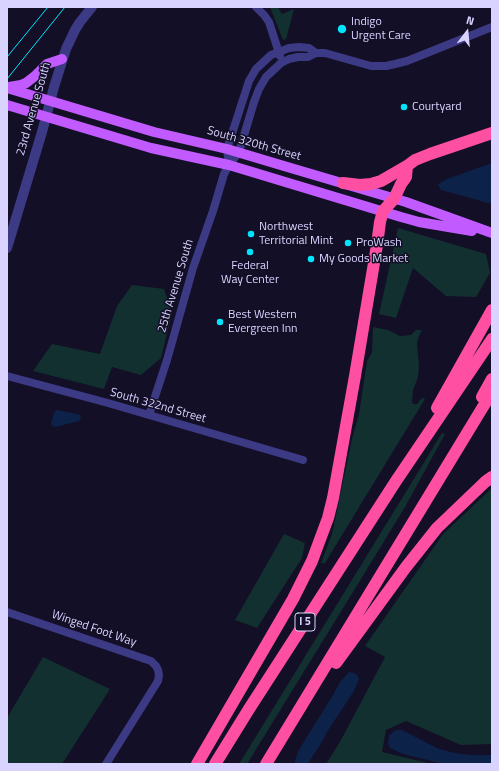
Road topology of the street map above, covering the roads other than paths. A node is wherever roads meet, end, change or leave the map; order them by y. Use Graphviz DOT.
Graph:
graph roads {
  1 [pos="92,7"];
  2 [pos="256,7"];
  3 [pos="492,27"];
  4 [pos="278,52"];
  5 [pos="316,53"];
  6 [pos="62,59"];
  7 [pos="283,62"];
  8 [pos="7,88"];
  9 [pos="50,101"];
  10 [pos="7,105"];
  11 [pos="46,117"];
  12 [pos="492,133"];
  13 [pos="227,149"];
  14 [pos="239,152"];
  15 [pos="228,165"];
  16 [pos="407,166"];
  17 [pos="343,183"];
  18 [pos="394,199"];
  19 [pos="383,211"];
  20 [pos="492,234"];
  21 [pos="7,248"];
  22 [pos="492,310"];
  23 [pos="492,339"];
  24 [pos="7,376"];
  25 [pos="492,379"];
  26 [pos="492,392"];
  27 [pos="149,415"];
  28 [pos="302,460"];
  29 [pos="492,477"];
  30 [pos="396,481"];
  31 [pos="437,481"];
  32 [pos="7,612"];
  33 [pos="289,727"];
  34 [pos="106,764"];
  35 [pos="197,764"];
  36 [pos="215,764"];
  37 [pos="266,764"];
  1 -- 6 [label="street, 23rd Avenue South"];
  2 -- 4 [label="street"];
  3 -- 5 [label="street"];
  4 -- 5 [label="street"];
  4 -- 7 [label="street"];
  4 -- 13 [label="street"];
  5 -- 7 [label="street"];
  6 -- 8 [label="main road"];
  6 -- 9 [label="street, 23rd Avenue South"];
  7 -- 14 [label="street"];
  8 -- 9 [label="main road, South 320th Street"];
  9 -- 11 [label="street, 23rd Avenue South"];
  9 -- 13 [label="main road, South 320th Street"];
  10 -- 11 [label="main road, South 320th Street"];
  11 -- 15 [label="main road, South 320th Street"];
  11 -- 21 [label="street, 23rd Avenue South"];
  12 -- 16 [label="highway"];
  13 -- 14 [label="main road, South 320th Street"];
  13 -- 15 [label="street"];
  14 -- 15 [label="street"];
  14 -- 17 [label="main road, South 320th Street"];
  15 -- 19 [label="main road, South 320th Street"];
  15 -- 27 [label="street, 25th Avenue South"];
  16 -- 17 [label="highway"];
  16 -- 18 [label="highway"];
  17 -- 18 [label="main road, South 320th Street"];
  18 -- 19 [label="highway"];
  18 -- 20 [label="main road, South 320th Street"];
  19 -- 20 [label="main road, South 320th Street"];
  19 -- 35 [label="highway"];
  22 -- 30 [label="highway, I 5"];
  23 -- 30 [label="highway"];
  24 -- 27 [label="street, South 322nd Street"];
  25 -- 31 [label="highway"];
  26 -- 31 [label="highway"];
  27 -- 28 [label="street, South 322nd Street"];
  29 -- 33 [label="highway"];
  30 -- 36 [label="highway, I 5"];
  31 -- 33 [label="highway"];
  32 -- 34 [label="street, Winged Foot Way"];
  33 -- 37 [label="highway"];
}
